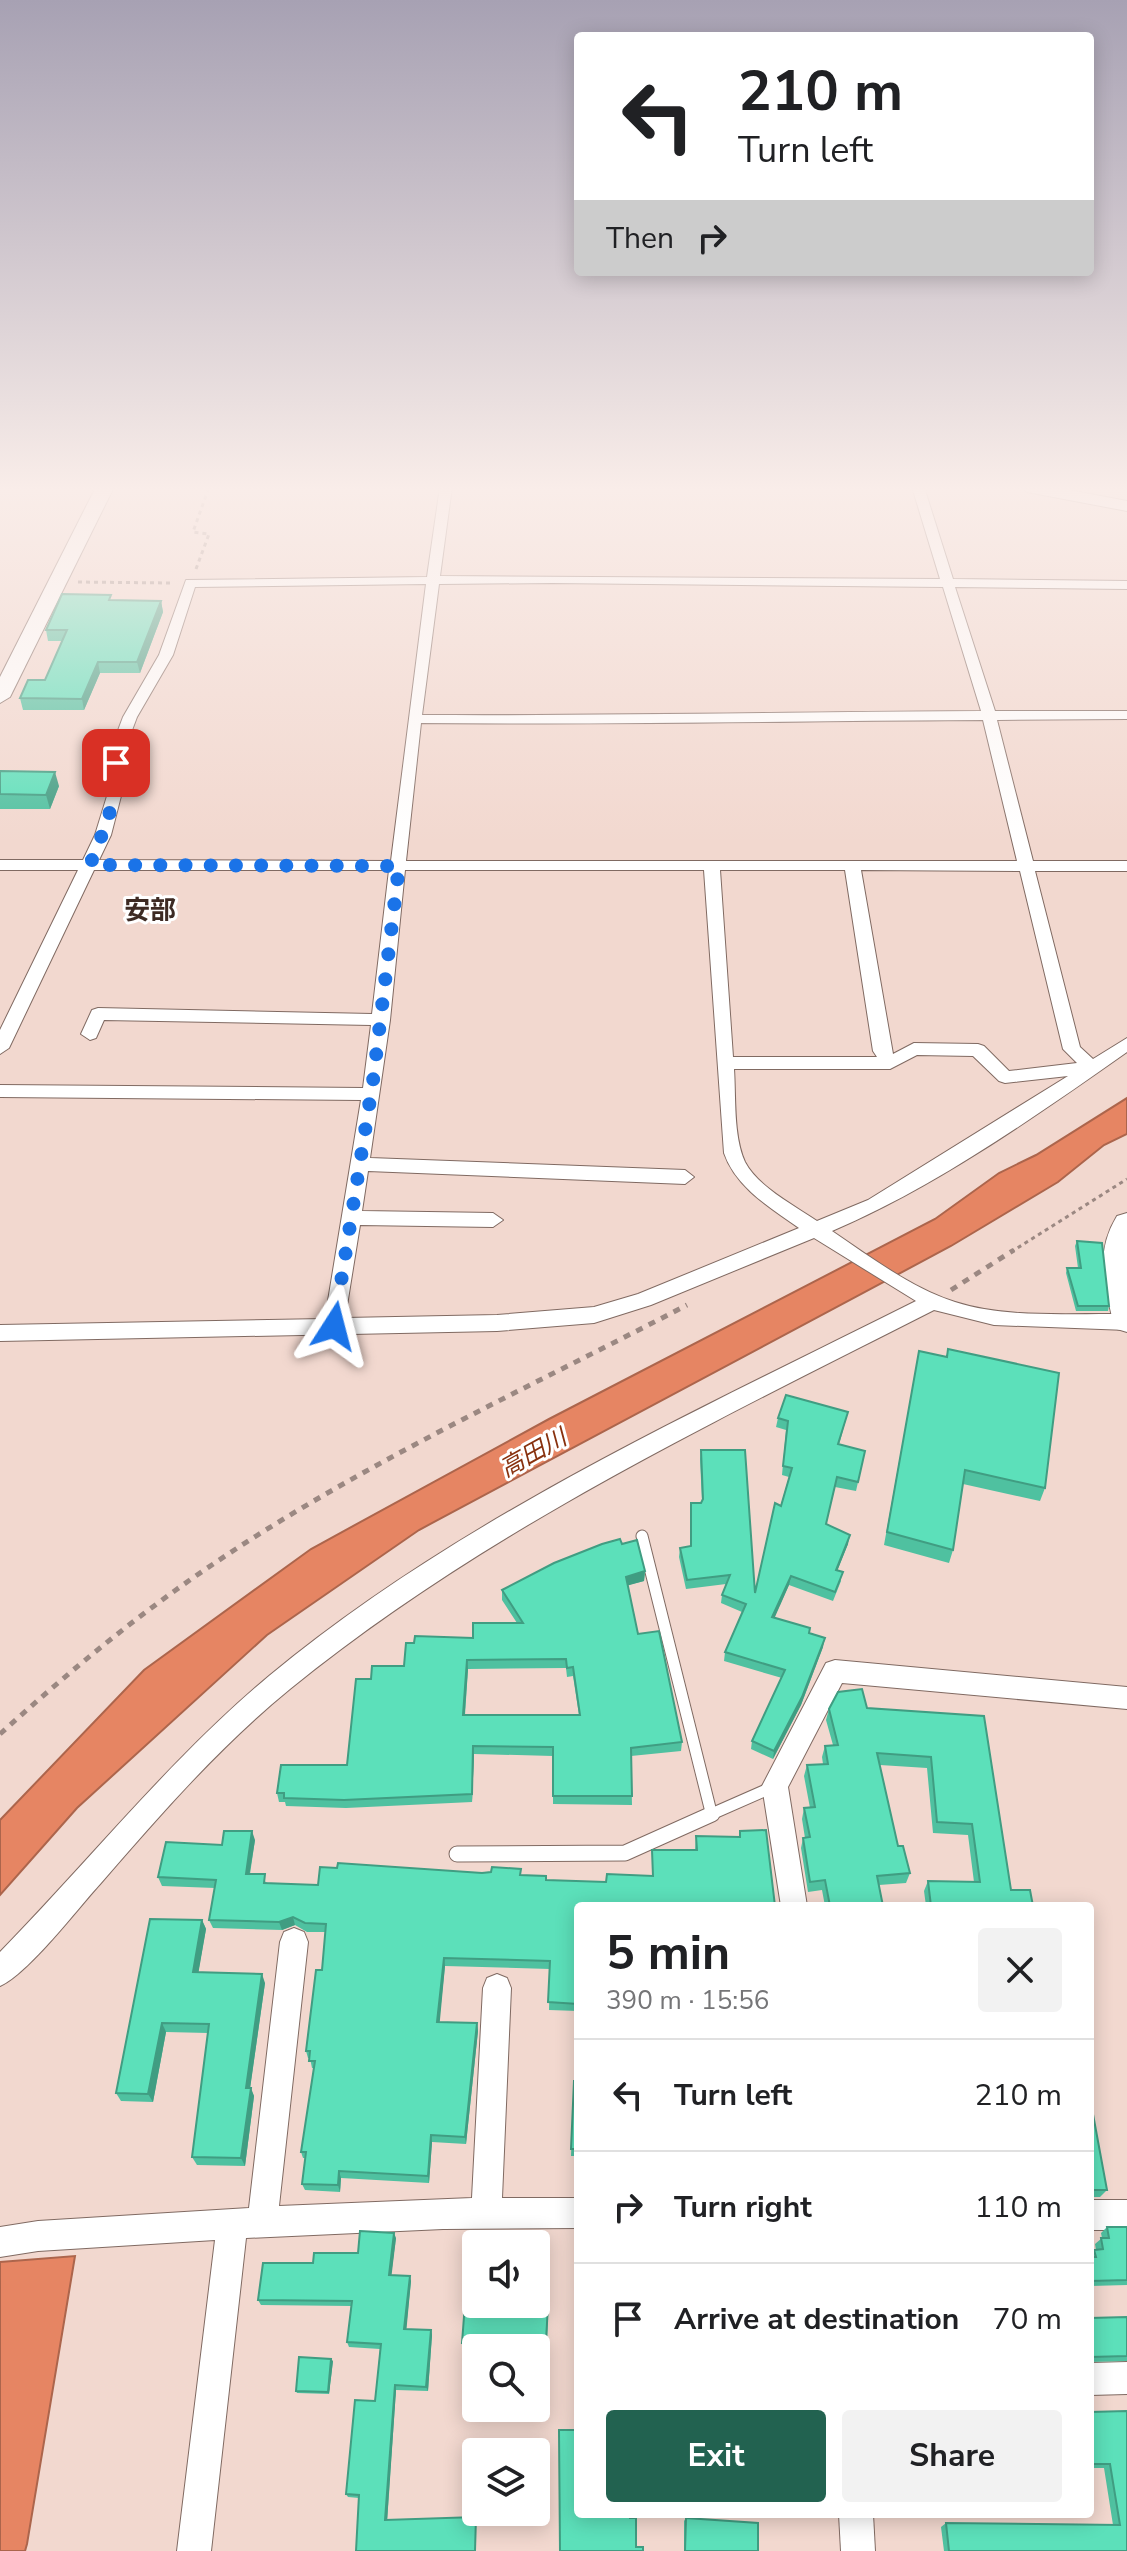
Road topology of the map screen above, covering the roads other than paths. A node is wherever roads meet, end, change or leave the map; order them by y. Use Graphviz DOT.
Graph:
graph roads {
  1 [pos="47,606"];
  2 [pos="182,606"];
  3 [pos="430,606"];
  4 [pos="953,606"];
  5 [pos="0,697"];
  6 [pos="1127,715"];
  7 [pos="989,716"];
  8 [pos="415,719"];
  9 [pos="0,865"];
  10 [pos="90,865"];
  11 [pos="399,866"];
  12 [pos="712,866"];
  13 [pos="852,866"];
  14 [pos="1127,866"];
  15 [pos="1028,867"];
  16 [pos="381,1020"];
  17 [pos="90,1034"];
  18 [pos="1127,1044"];
  19 [pos="0,1048"];
  20 [pos="724,1063"];
  21 [pos="890,1063"];
  22 [pos="1093,1068"];
  23 [pos="0,1091"];
  24 [pos="371,1094"];
  25 [pos="360,1164"];
  26 [pos="685,1177"];
  27 [pos="351,1218"];
  28 [pos="493,1220"];
  29 [pos="1127,1223"];
  30 [pos="823,1233"];
  31 [pos="927,1299"];
  32 [pos="1127,1321"];
  33 [pos="334,1326"];
  34 [pos="0,1333"];
  35 [pos="642,1536"];
  36 [pos="1127,1698"];
  37 [pos="775,1786"];
  38 [pos="711,1812"];
  39 [pos="457,1854"];
  40 [pos="793,1902"];
  41 [pos="294,1942"];
  42 [pos="0,1972"];
  43 [pos="497,1988"];
  44 [pos="486,2212"];
  45 [pos="574,2213"];
  46 [pos="1094,2215"];
  47 [pos="1127,2215"];
  48 [pos="247,2223"];
  49 [pos="0,2242"];
  50 [pos="1127,2378"];
  51 [pos="1094,2379"];
  52 [pos="856,2518"];
  53 [pos="194,2551"];
  54 [pos="858,2551"];
  1 -- 5 [label="main road"];
  2 -- 10 [label="street"];
  3 -- 8 [label="street"];
  4 -- 7 [label="street"];
  6 -- 7 [label="street"];
  7 -- 8 [label="street"];
  7 -- 15 [label="street"];
  8 -- 11 [label="street"];
  9 -- 10 [label="street"];
  10 -- 11 [label="street"];
  10 -- 19 [label="street"];
  11 -- 12 [label="street"];
  11 -- 16 [label="street"];
  12 -- 13 [label="street"];
  12 -- 20 [label="street"];
  13 -- 15 [label="street"];
  13 -- 21 [label="street"];
  14 -- 15 [label="street"];
  15 -- 22 [label="street"];
  16 -- 17 [label="street"];
  16 -- 24 [label="street"];
  18 -- 22 [label="street"];
  20 -- 21 [label="street"];
  20 -- 30 [label="street"];
  21 -- 22 [label="street"];
  22 -- 30 [label="street"];
  23 -- 24 [label="street"];
  24 -- 25 [label="street"];
  25 -- 26 [label="street"];
  25 -- 27 [label="street"];
  27 -- 28 [label="street"];
  27 -- 33 [label="street"];
  29 -- 32 [label="main road"];
  30 -- 31 [label="street"];
  30 -- 33 [label="street"];
  31 -- 32 [label="street"];
  31 -- 42 [label="street"];
  33 -- 34 [label="street"];
  35 -- 38 [label="lane"];
  36 -- 37 [label="street"];
  37 -- 38 [label="lane"];
  37 -- 40 [label="street"];
  38 -- 39 [label="lane"];
  41 -- 48 [label="street"];
  43 -- 44 [label="street"];
  44 -- 45 [label="street"];
  44 -- 48 [label="street"];
  46 -- 47 [label="street"];
  48 -- 49 [label="street"];
  48 -- 53 [label="street"];
  50 -- 51 [label="street"];
  52 -- 54 [label="street"];
}
